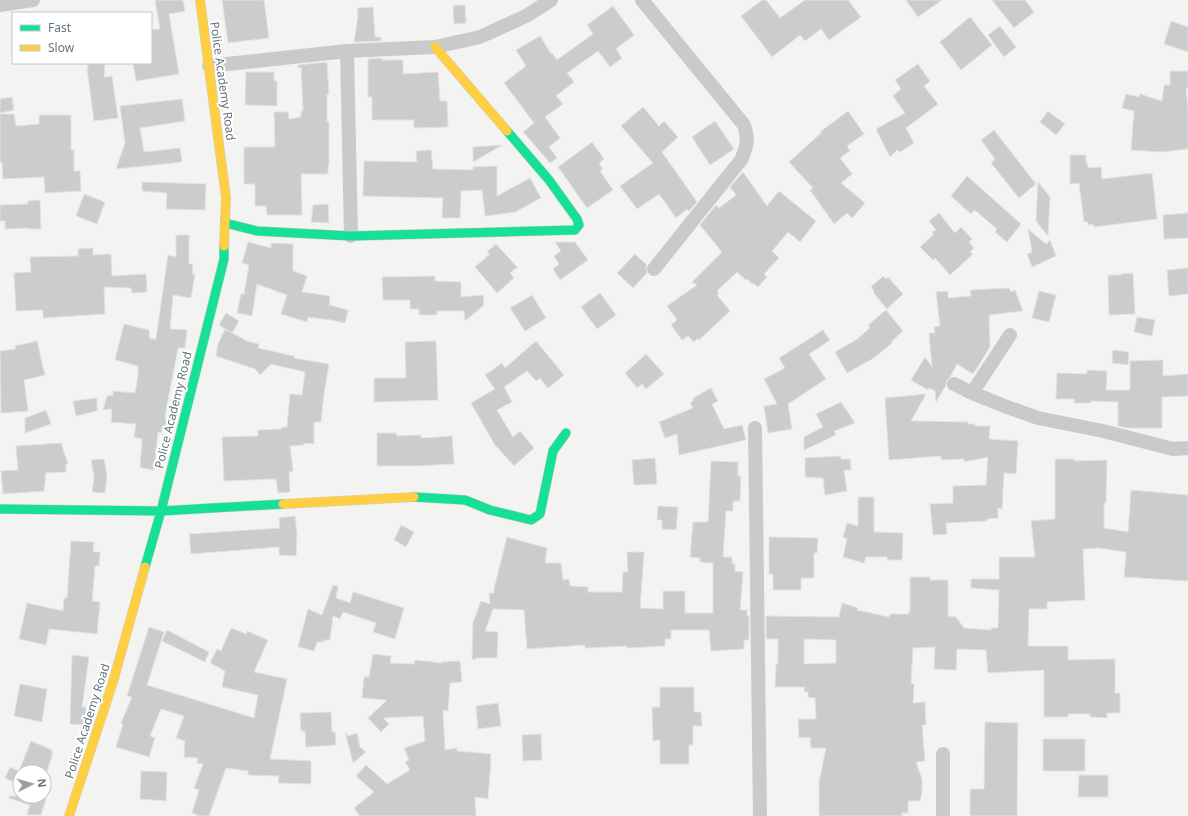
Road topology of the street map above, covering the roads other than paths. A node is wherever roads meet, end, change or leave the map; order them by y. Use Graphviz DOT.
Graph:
graph roads {
  1 [pos="33,0"];
  2 [pos="200,0"];
  3 [pos="551,0"];
  4 [pos="642,0"];
  5 [pos="0,5"];
  6 [pos="435,47"];
  7 [pos="347,51"];
  8 [pos="209,66"];
  9 [pos="225,223"];
  10 [pos="351,236"];
  11 [pos="654,269"];
  12 [pos="1010,335"];
  13 [pos="954,384"];
  14 [pos="972,393"];
  15 [pos="755,428"];
  16 [pos="566,433"];
  17 [pos="1188,448"];
  18 [pos="0,510"];
  19 [pos="161,511"];
  20 [pos="943,754"];
  21 [pos="69,816"];
  22 [pos="760,816"];
  23 [pos="943,816"];
  1 -- 5 [label="street"];
  2 -- 8 [label="street, Police Academy Road"];
  3 -- 6 [label="street"];
  4 -- 11 [label="street"];
  6 -- 7 [label="street"];
  6 -- 10 [label="street"];
  7 -- 8 [label="street"];
  7 -- 10 [label="street"];
  8 -- 9 [label="street, Police Academy Road"];
  9 -- 10 [label="street"];
  9 -- 19 [label="street, Police Academy Road"];
  12 -- 14 [label="street"];
  13 -- 14 [label="street"];
  14 -- 17 [label="street"];
  15 -- 22 [label="street"];
  16 -- 19 [label="street"];
  18 -- 19 [label="street"];
  19 -- 21 [label="street, Police Academy Road"];
  20 -- 23 [label="street"];
}
